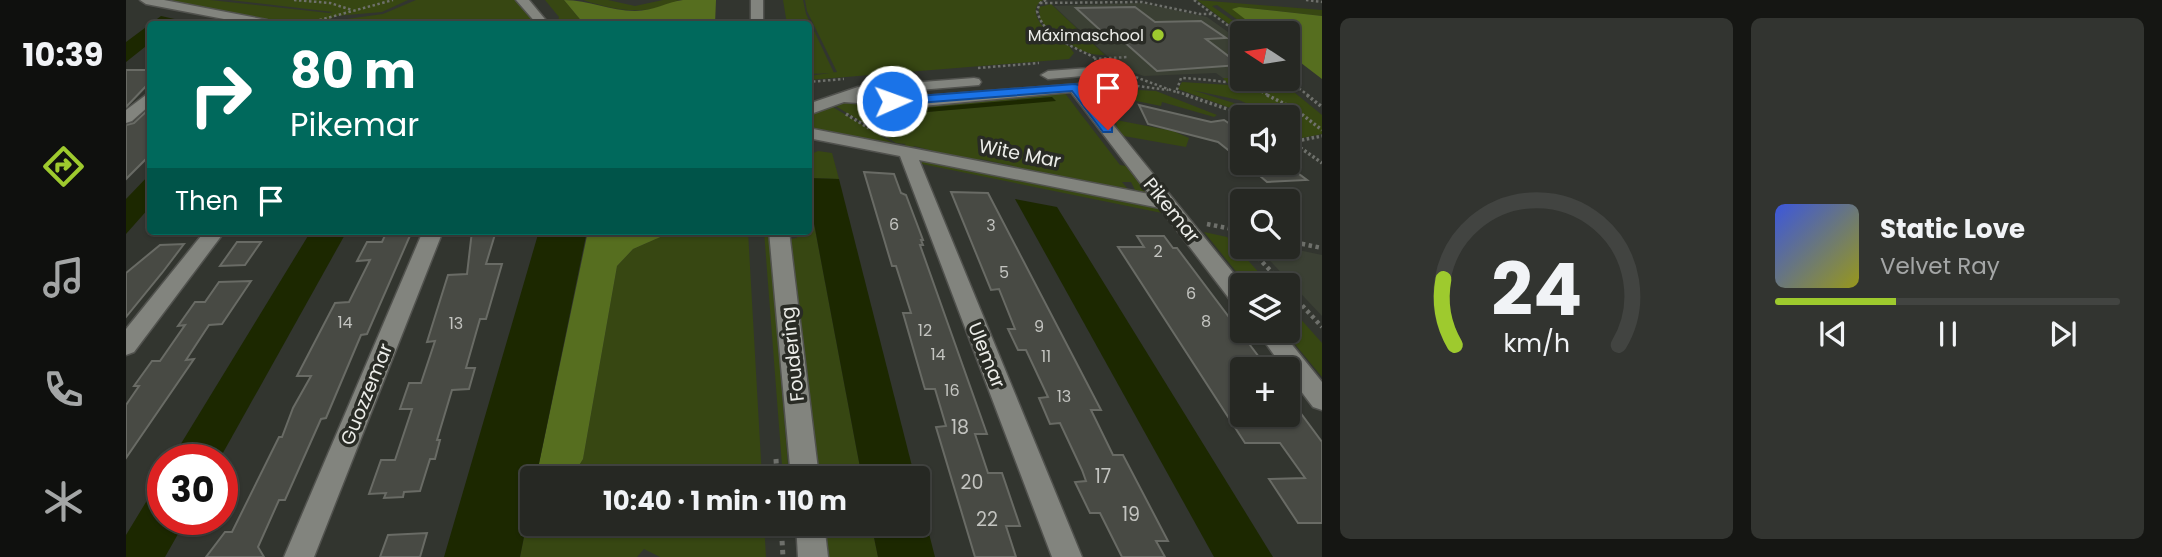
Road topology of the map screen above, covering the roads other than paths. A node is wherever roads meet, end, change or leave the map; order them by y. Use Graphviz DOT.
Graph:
graph roads {
  1 [pos="146,0"];
  2 [pos="522,0"];
  3 [pos="757,0"];
  4 [pos="232,21"];
  5 [pos="540,21"];
  6 [pos="757,21"];
  7 [pos="1090,62"];
  8 [pos="843,97"];
  9 [pos="147,100"];
  10 [pos="812,109"];
  11 [pos="126,118"];
  12 [pos="812,134"];
  13 [pos="907,152"];
  14 [pos="1166,204"];
  15 [pos="212,235"];
  16 [pos="431,235"];
  17 [pos="779,235"];
  18 [pos="1230,284"];
  19 [pos="1277,343"];
  20 [pos="126,346"];
  21 [pos="1322,400"];
  22 [pos="804,466"];
  23 [pos="811,536"];
  24 [pos="299,557"];
  25 [pos="813,557"];
  26 [pos="1067,557"];
  1 -- 4 [label="street"];
  2 -- 5 [label="street"];
  3 -- 6 [label="street"];
  7 -- 8 [label="street"];
  8 -- 10 [label="street"];
  8 -- 14 [label="street, Pikemar"];
  9 -- 11 [label="street"];
  12 -- 13 [label="street, Wite Mar"];
  13 -- 14 [label="street, Wite Mar"];
  13 -- 26 [label="street, Ulemar"];
  14 -- 18 [label="street, Pikemar"];
  15 -- 20 [label="street"];
  16 -- 24 [label="street, Guozzemar"];
  17 -- 22 [label="street, Foudering"];
  19 -- 21 [label="street"];
  23 -- 25 [label="street"];
}
